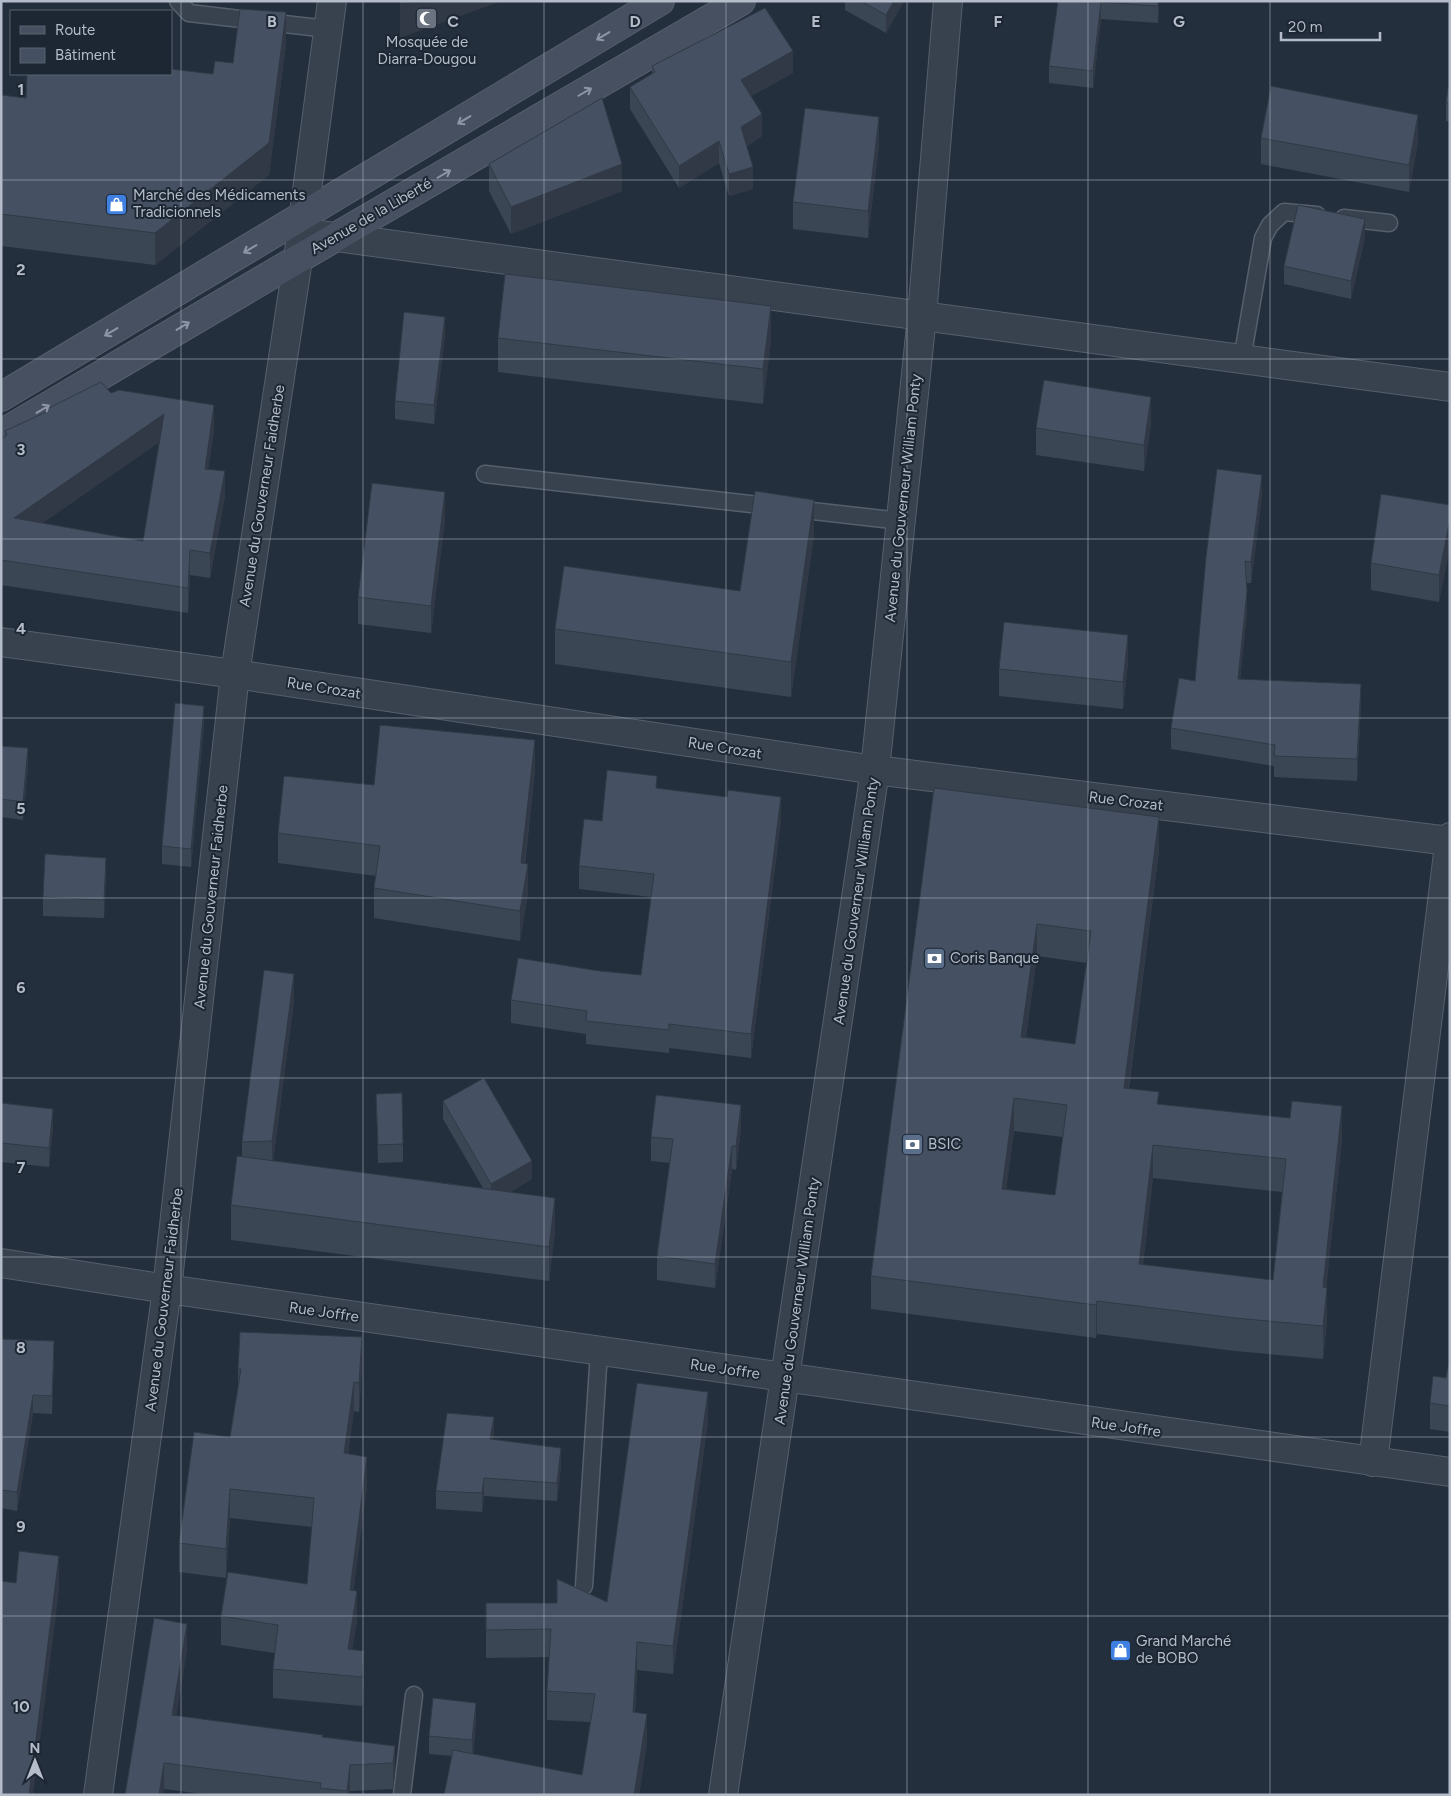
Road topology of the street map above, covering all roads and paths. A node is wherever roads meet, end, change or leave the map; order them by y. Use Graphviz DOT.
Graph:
graph roads {
  1 [pos="178,1"];
  2 [pos="332,1"];
  3 [pos="660,1"];
  4 [pos="741,1"];
  5 [pos="948,1"];
  6 [pos="328,29"];
  7 [pos="1389,223"];
  8 [pos="295,226"];
  9 [pos="334,237"];
  10 [pos="298,259"];
  11 [pos="922,316"];
  12 [pos="1242,359"];
  13 [pos="1450,387"];
  14 [pos="1,397"];
  15 [pos="1,434"];
  16 [pos="485,474"];
  17 [pos="901,521"];
  18 [pos="1,642"];
  19 [pos="236,674"];
  20 [pos="875,770"];
  21 [pos="1450,840"];
  22 [pos="1,1263"];
  23 [pos="167,1289"];
  24 [pos="599,1351"];
  25 [pos="786,1378"];
  26 [pos="1373,1462"];
  27 [pos="1450,1472"];
  28 [pos="584,1586"];
  29 [pos="414,1695"];
  30 [pos="98,1795"];
  31 [pos="402,1795"];
  32 [pos="723,1795"];
  1 -- 6 [label="lane"];
  2 -- 6 [label="street, Avenue du Gouverneur Faidherbe"];
  3 -- 8 [label="main road, one-way"];
  9 -- 4 [label="main road, Avenue de la Liberté, one-way"];
  5 -- 11 [label="street, Avenue du Gouverneur William Ponty"];
  6 -- 8 [label="street, Avenue du Gouverneur Faidherbe"];
  7 -- 12 [label="lane"];
  8 -- 9 [label="street"];
  8 -- 10 [label="street, Avenue du Gouverneur Faidherbe"];
  8 -- 14 [label="main road, one-way"];
  9 -- 10 [label="main road, Avenue de la Liberté"];
  9 -- 11 [label="street"];
  15 -- 10 [label="main road, Avenue de la Liberté, one-way"];
  10 -- 19 [label="street, Avenue du Gouverneur Faidherbe"];
  11 -- 12 [label="street"];
  11 -- 17 [label="street, Avenue du Gouverneur William Ponty"];
  12 -- 13 [label="street"];
  16 -- 17 [label="lane"];
  17 -- 20 [label="street, Avenue du Gouverneur William Ponty"];
  18 -- 19 [label="street, Rue Crozat"];
  19 -- 20 [label="street, Rue Crozat"];
  19 -- 23 [label="street, Avenue du Gouverneur Faidherbe"];
  20 -- 21 [label="street, Rue Crozat"];
  20 -- 25 [label="street, Avenue du Gouverneur William Ponty"];
  21 -- 26 [label="street"];
  22 -- 23 [label="street, Rue Joffre"];
  23 -- 24 [label="street, Rue Joffre"];
  23 -- 30 [label="street, Avenue du Gouverneur Faidherbe"];
  24 -- 25 [label="street, Rue Joffre"];
  24 -- 28 [label="lane"];
  25 -- 26 [label="street, Rue Joffre"];
  25 -- 32 [label="street, Avenue du Gouverneur William Ponty"];
  26 -- 27 [label="street, Rue Joffre"];
  29 -- 31 [label="lane"];
}
